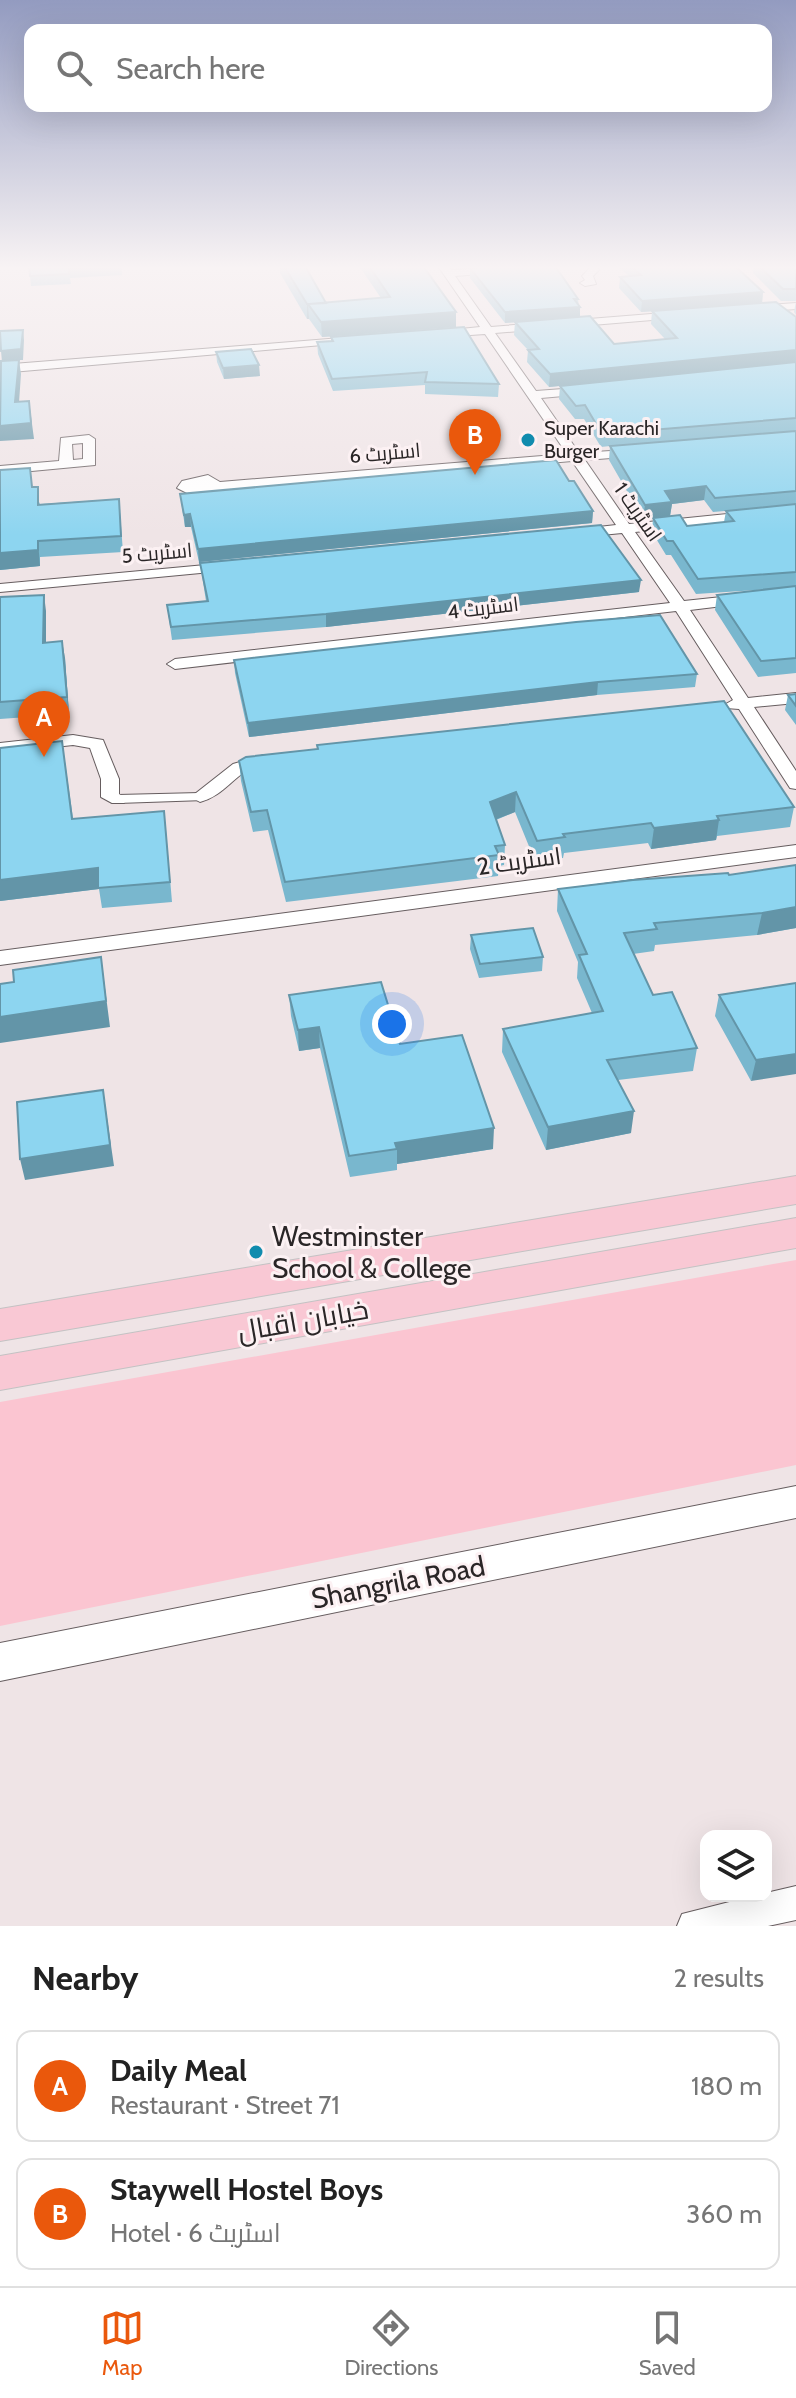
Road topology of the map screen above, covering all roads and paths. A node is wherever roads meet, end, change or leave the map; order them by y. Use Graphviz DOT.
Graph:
graph roads {
  1 [pos="161,356"];
  2 [pos="508,356"];
  3 [pos="0,369"];
  4 [pos="596,389"];
  5 [pos="534,395"];
  6 [pos="654,450"];
  7 [pos="575,457"];
  8 [pos="66,464"];
  9 [pos="0,470"];
  10 [pos="217,487"];
  11 [pos="796,511"];
  12 [pos="626,529"];
  13 [pos="563,535"];
  14 [pos="250,565"];
  15 [pos="0,588"];
  16 [pos="796,593"];
  17 [pos="679,605"];
  18 [pos="175,664"];
  19 [pos="796,698"];
  20 [pos="742,704"];
  21 [pos="711,708"];
  22 [pos="0,748"];
  23 [pos="281,757"];
  24 [pos="796,784"];
  25 [pos="200,797"];
  26 [pos="118,799"];
  27 [pos="796,851"];
  28 [pos="0,958"];
  29 [pos="796,1190"];
  30 [pos="796,1233"];
  31 [pos="0,1325"];
  32 [pos="0,1373"];
  33 [pos="796,1502"];
  34 [pos="0,1662"];
  35 [pos="796,1903"];
  36 [pos="766,1919"];
  37 [pos="694,1926"];
  1 -- 3 [label="street"];
  2 -- 5 [label="street, اسٹریٹ 1"];
  4 -- 5 [label="street"];
  5 -- 7 [label="street, اسٹریٹ 1"];
  6 -- 7 [label="street, اسٹریٹ 6"];
  7 -- 10 [label="street, اسٹریٹ 6"];
  7 -- 12 [label="street, اسٹریٹ 1"];
  8 -- 9 [label="street"];
  11 -- 12 [label="street"];
  12 -- 13 [label="street"];
  12 -- 17 [label="street, اسٹریٹ 1"];
  14 -- 15 [label="street, اسٹریٹ 5"];
  16 -- 17 [label="street, اسٹریٹ 4"];
  17 -- 18 [label="street, اسٹریٹ 4"];
  17 -- 20 [label="street, اسٹریٹ 1"];
  19 -- 20 [label="street"];
  20 -- 21 [label="street"];
  20 -- 24 [label="street, اسٹریٹ 1"];
  22 -- 26 [label="street"];
  23 -- 25 [label="street"];
  25 -- 26 [label="street"];
  27 -- 28 [label="street, اسٹریٹ 2"];
  29 -- 31 [label="main road, خیابان اقبال"];
  30 -- 32 [label="main road, خیابان اقبال"];
  33 -- 34 [label="street, Shangrila Road"];
  35 -- 36 [label="street"];
  36 -- 37 [label="street"];
}
